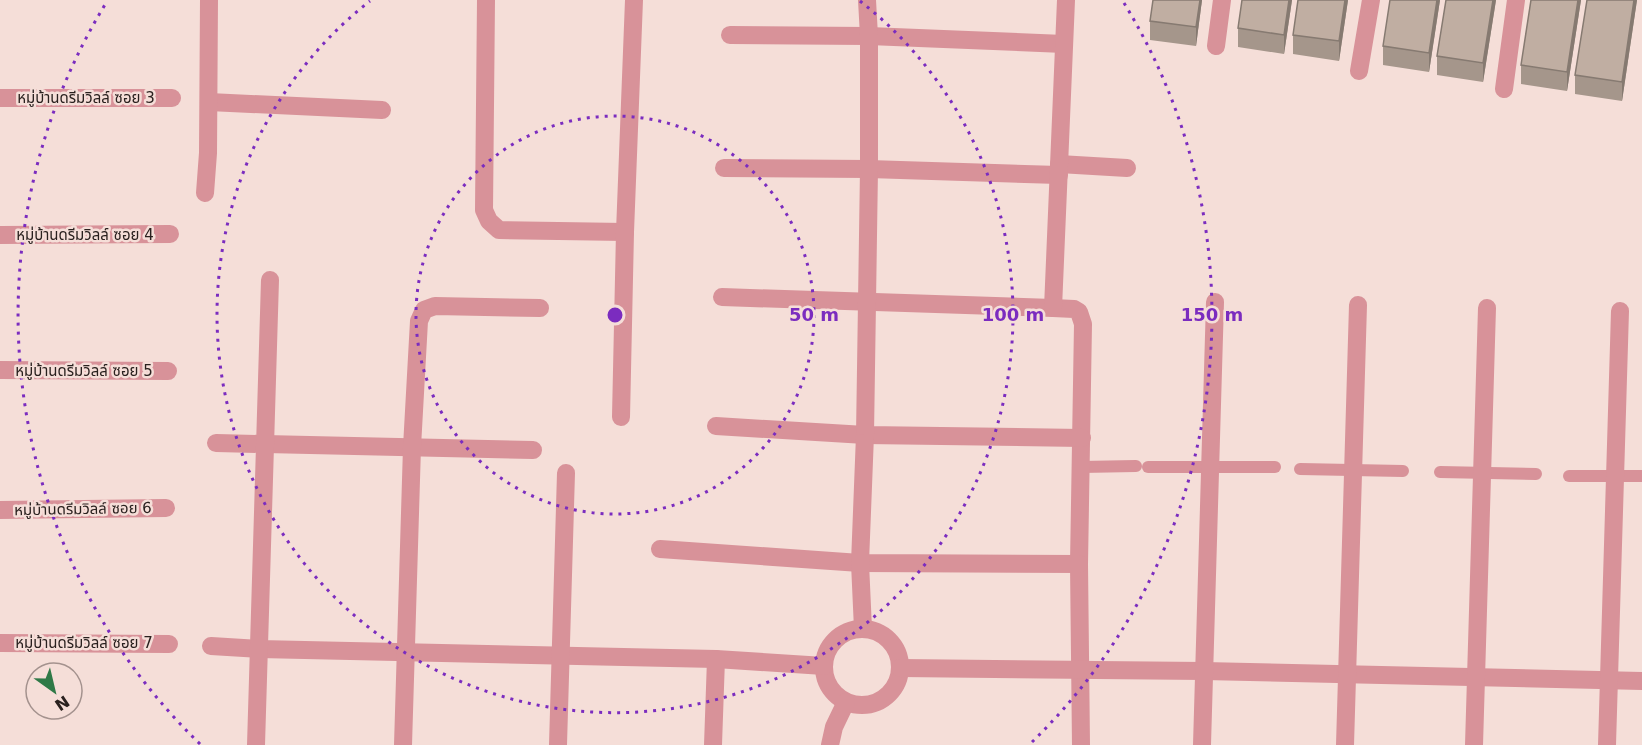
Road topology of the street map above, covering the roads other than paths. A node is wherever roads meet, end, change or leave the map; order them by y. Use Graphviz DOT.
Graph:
graph roads {
  1 [pos="209,0"];
  2 [pos="486,0"];
  3 [pos="634,0"];
  4 [pos="867,0"];
  5 [pos="1066,0"];
  6 [pos="1222,0"];
  7 [pos="1371,0"];
  8 [pos="1516,0"];
  9 [pos="730,35"];
  10 [pos="869,36"];
  11 [pos="1064,44"];
  12 [pos="1216,46"];
  13 [pos="1359,71"];
  14 [pos="1504,89"];
  15 [pos="0,98"];
  16 [pos="172,98"];
  17 [pos="209,102"];
  18 [pos="382,110"];
  19 [pos="724,168"];
  20 [pos="1127,168"];
  21 [pos="869,169"];
  22 [pos="1059,169"];
  23 [pos="205,193"];
  24 [pos="625,232"];
  25 [pos="170,234"];
  26 [pos="0,235"];
  27 [pos="270,280"];
  28 [pos="722,297"];
  29 [pos="866,300"];
  30 [pos="1215,302"];
  31 [pos="1358,305"];
  32 [pos="1053,308"];
  33 [pos="1487,308"];
  34 [pos="540,309"];
  35 [pos="1620,311"];
  36 [pos="0,370"];
  37 [pos="168,371"];
  38 [pos="621,417"];
  39 [pos="716,426"];
  40 [pos="865,435"];
  41 [pos="1082,438"];
  42 [pos="216,443"];
  43 [pos="265,444"];
  44 [pos="412,447"];
  45 [pos="533,450"];
  46 [pos="1210,466"];
  47 [pos="1081,467"];
  48 [pos="1275,467"];
  49 [pos="1300,469"];
  50 [pos="1353,469"];
  51 [pos="1403,471"];
  52 [pos="1440,472"];
  53 [pos="1482,472"];
  54 [pos="566,473"];
  55 [pos="1536,474"];
  56 [pos="1615,475"];
  57 [pos="1569,476"];
  58 [pos="1642,476"];
  59 [pos="166,508"];
  60 [pos="0,510"];
  61 [pos="660,549"];
  62 [pos="860,563"];
  63 [pos="1079,564"];
  64 [pos="863,629"];
  65 [pos="0,643"];
  66 [pos="169,644"];
  67 [pos="211,646"];
  68 [pos="259,649"];
  69 [pos="406,652"];
  70 [pos="561,656"];
  71 [pos="716,659"];
  72 [pos="824,666"];
  73 [pos="900,668"];
  74 [pos="1081,670"];
  75 [pos="1204,671"];
  76 [pos="1347,674"];
  77 [pos="1476,677"];
  78 [pos="1609,680"];
  79 [pos="1642,681"];
  80 [pos="846,702"];
  81 [pos="256,745"];
  82 [pos="403,745"];
  83 [pos="558,745"];
  84 [pos="713,745"];
  85 [pos="830,745"];
  86 [pos="1081,745"];
  87 [pos="1202,745"];
  88 [pos="1345,745"];
  89 [pos="1474,745"];
  90 [pos="1607,745"];
  1 -- 17 [label="street"];
  2 -- 24 [label="street"];
  3 -- 24 [label="street"];
  4 -- 10 [label="street"];
  5 -- 11 [label="street"];
  6 -- 12 [label="street"];
  7 -- 13 [label="street"];
  8 -- 14 [label="street"];
  9 -- 10 [label="street"];
  10 -- 11 [label="street"];
  10 -- 21 [label="street"];
  11 -- 22 [label="street"];
  15 -- 16 [label="street, หมู่บ้านดรีมวิลล์ ซอย 3"];
  17 -- 18 [label="street"];
  17 -- 23 [label="street"];
  19 -- 21 [label="street"];
  20 -- 22 [label="street"];
  21 -- 22 [label="street"];
  21 -- 29 [label="street"];
  22 -- 32 [label="street"];
  24 -- 38 [label="street"];
  25 -- 26 [label="street, หมู่บ้านดรีมวิลล์ ซอย 4"];
  27 -- 43 [label="street"];
  28 -- 29 [label="street"];
  29 -- 32 [label="street"];
  29 -- 40 [label="street"];
  30 -- 46 [label="street"];
  31 -- 50 [label="street"];
  32 -- 41 [label="street"];
  33 -- 53 [label="street"];
  34 -- 44 [label="street"];
  35 -- 56 [label="street"];
  36 -- 37 [label="street, หมู่บ้านดรีมวิลล์ ซอย 5"];
  39 -- 40 [label="street"];
  40 -- 41 [label="street"];
  40 -- 62 [label="street"];
  41 -- 47 [label="street"];
  42 -- 43 [label="street"];
  43 -- 44 [label="street"];
  43 -- 68 [label="street"];
  44 -- 45 [label="street"];
  44 -- 69 [label="street"];
  46 -- 47 [label="lane"];
  46 -- 48 [label="lane"];
  46 -- 75 [label="street"];
  47 -- 63 [label="street"];
  49 -- 50 [label="lane"];
  50 -- 51 [label="lane"];
  50 -- 76 [label="street"];
  52 -- 53 [label="lane"];
  53 -- 55 [label="lane"];
  53 -- 77 [label="street"];
  54 -- 70 [label="street"];
  56 -- 57 [label="lane"];
  56 -- 58 [label="lane"];
  56 -- 78 [label="street"];
  59 -- 60 [label="street, หมู่บ้านดรีมวิลล์ ซอย 6"];
  61 -- 62 [label="street"];
  62 -- 63 [label="street"];
  62 -- 64 [label="street"];
  63 -- 74 [label="street"];
  64 -- 72 [label="street"];
  64 -- 73 [label="street"];
  65 -- 66 [label="street, หมู่บ้านดรีมวิลล์ ซอย 7"];
  67 -- 68 [label="street"];
  68 -- 69 [label="street"];
  68 -- 81 [label="street"];
  69 -- 70 [label="street"];
  69 -- 82 [label="street"];
  70 -- 71 [label="street"];
  70 -- 83 [label="street"];
  71 -- 72 [label="street"];
  71 -- 84 [label="street"];
  72 -- 80 [label="street"];
  73 -- 74 [label="street"];
  73 -- 80 [label="street"];
  74 -- 75 [label="street"];
  74 -- 86 [label="street"];
  75 -- 76 [label="street"];
  75 -- 87 [label="street"];
  76 -- 77 [label="street"];
  76 -- 88 [label="street"];
  77 -- 78 [label="street"];
  77 -- 89 [label="street"];
  78 -- 79 [label="street"];
  78 -- 90 [label="street"];
  80 -- 85 [label="street"];
}
